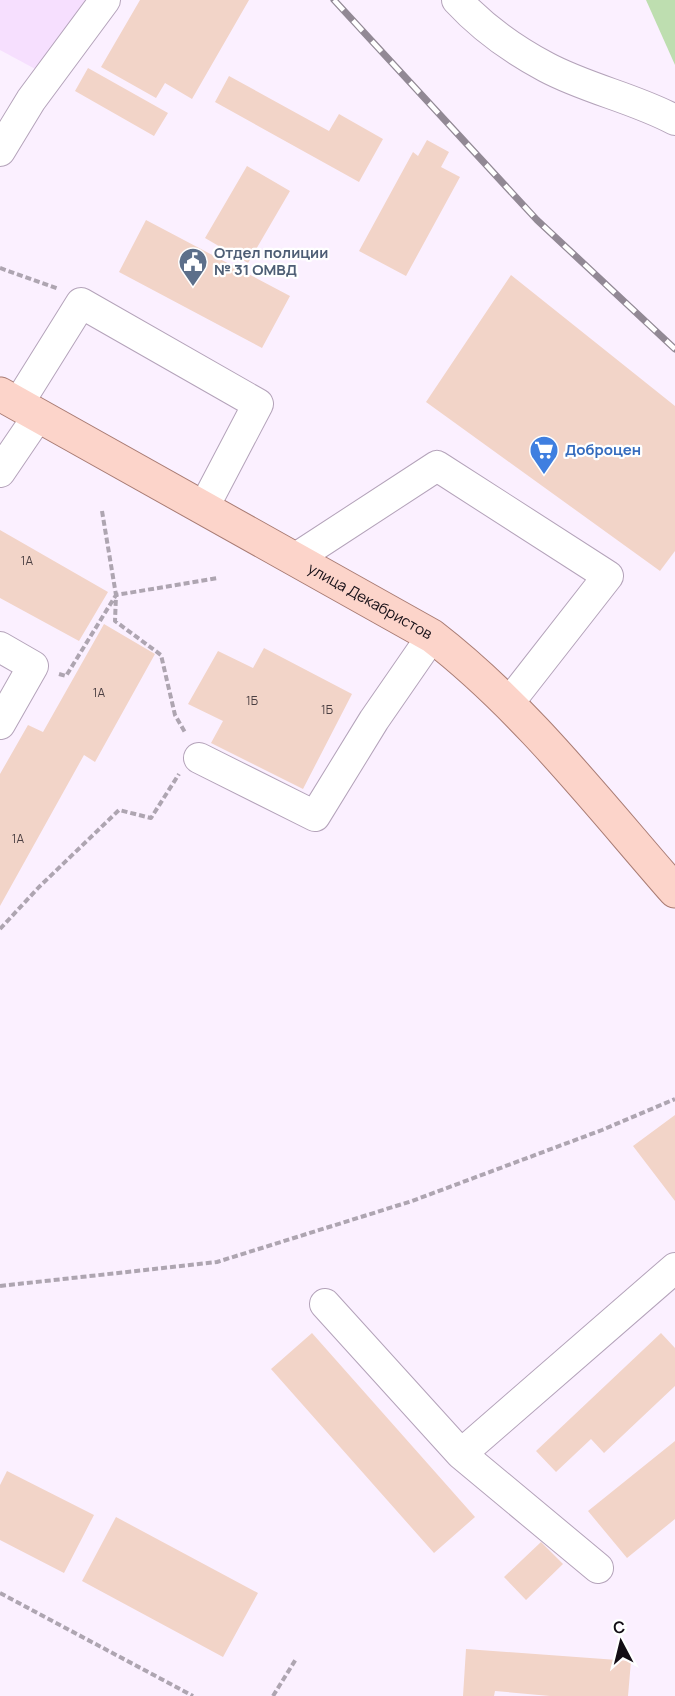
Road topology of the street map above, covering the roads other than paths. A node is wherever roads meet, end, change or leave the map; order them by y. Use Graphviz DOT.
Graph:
graph roads {
  1 [pos="105,0"];
  2 [pos="457,0"];
  3 [pos="675,120"];
  4 [pos="0,151"];
  5 [pos="19,405"];
  6 [pos="0,472"];
  7 [pos="204,507"];
  8 [pos="296,558"];
  9 [pos="432,636"];
  10 [pos="0,647"];
  11 [pos="508,704"];
  12 [pos="0,724"];
  13 [pos="199,758"];
  14 [pos="675,891"];
  15 [pos="675,1268"];
  16 [pos="325,1304"];
  17 [pos="461,1454"];
  18 [pos="598,1568"];
  1 -- 4 [label="lane"];
  2 -- 3 [label="lane"];
  5 -- 6 [label="lane"];
  5 -- 7 [label="main road, улица Декабристов"];
  5 -- 7 [label="lane"];
  7 -- 8 [label="main road, улица Декабристов"];
  8 -- 9 [label="main road, улица Декабристов"];
  8 -- 11 [label="lane"];
  9 -- 11 [label="main road, улица Декабристов"];
  9 -- 13 [label="lane"];
  10 -- 12 [label="lane"];
  11 -- 14 [label="main road, улица Декабристов"];
  15 -- 17 [label="lane"];
  16 -- 17 [label="lane"];
  17 -- 18 [label="lane"];
}
